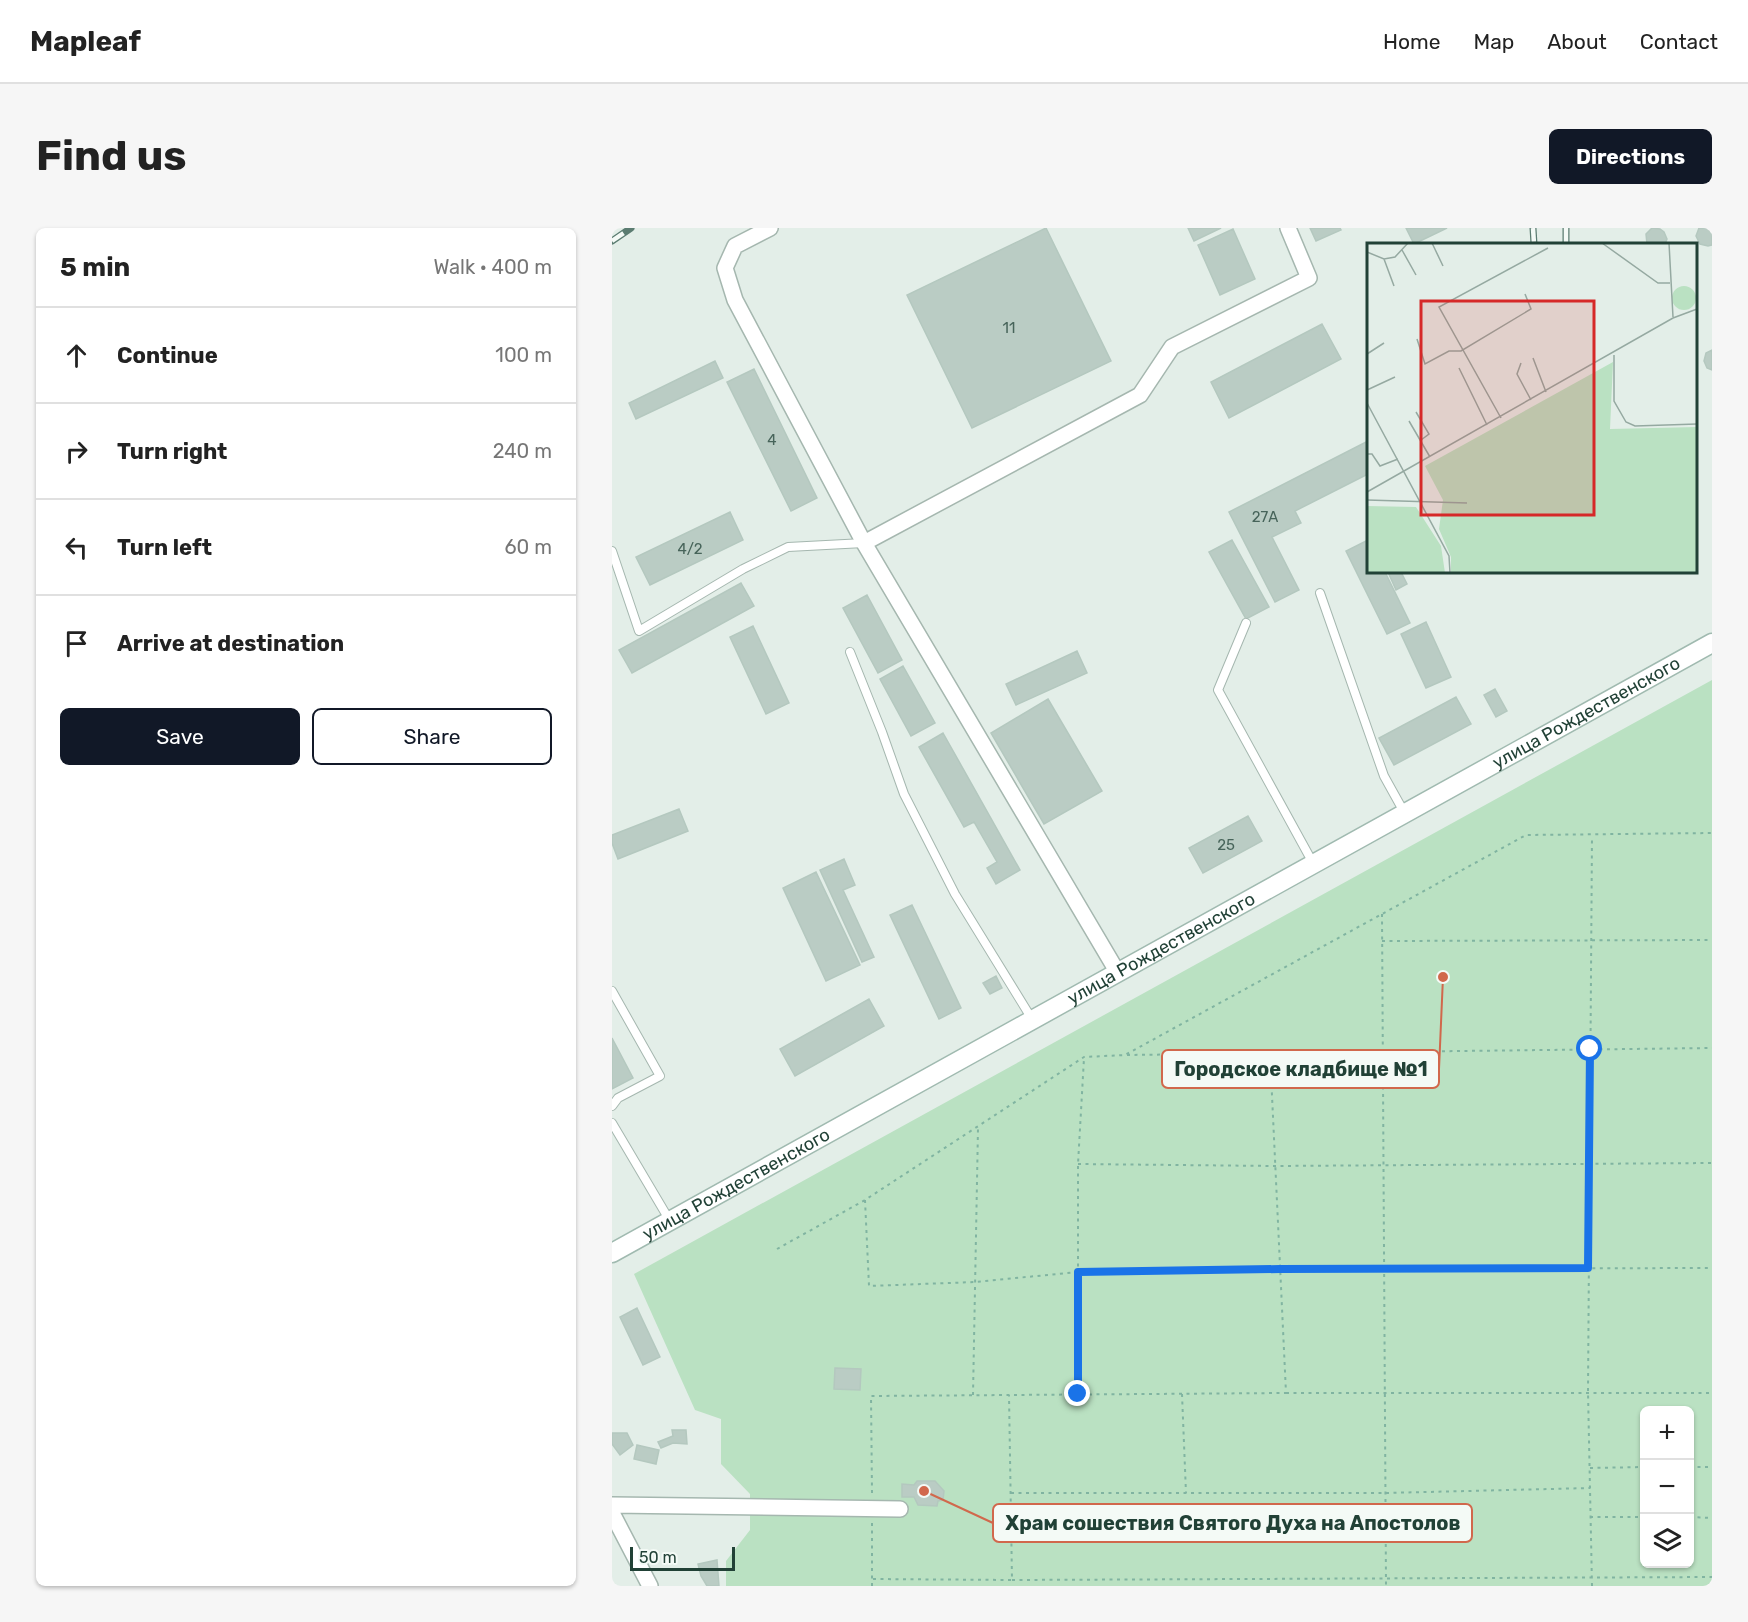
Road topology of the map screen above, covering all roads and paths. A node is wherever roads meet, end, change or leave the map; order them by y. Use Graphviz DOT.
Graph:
graph roads {
  1 [pos="770,228"];
  2 [pos="1288,228"];
  3 [pos="864,543"];
  4 [pos="612,551"];
  5 [pos="1320,593"];
  6 [pos="1246,623"];
  7 [pos="1712,643"];
  8 [pos="850,652"];
  9 [pos="1405,813"];
  10 [pos="1712,833"];
  11 [pos="1592,834"];
  12 [pos="1313,864"];
  13 [pos="1382,914"];
  14 [pos="1712,940"];
  15 [pos="1382,942"];
  16 [pos="1591,942"];
  17 [pos="1119,973"];
  18 [pos="612,991"];
  19 [pos="1033,1020"];
  20 [pos="1712,1048"];
  21 [pos="1590,1049"];
  22 [pos="1382,1051"];
  23 [pos="1269,1053"];
  24 [pos="1125,1055"];
  25 [pos="1084,1057"];
  26 [pos="612,1106"];
  27 [pos="612,1122"];
  28 [pos="978,1128"];
  29 [pos="1589,1163"];
  30 [pos="1712,1163"];
  31 [pos="1078,1164"];
  32 [pos="1383,1165"];
  33 [pos="1275,1166"];
  34 [pos="865,1200"];
  35 [pos="670,1221"];
  36 [pos="777,1249"];
  37 [pos="612,1253"];
  38 [pos="1588,1268"];
  39 [pos="1712,1268"];
  40 [pos="1280,1269"];
  41 [pos="1384,1270"];
  42 [pos="1078,1272"];
  43 [pos="975,1282"];
  44 [pos="1588,1392"];
  45 [pos="1286,1393"];
  46 [pos="1712,1393"];
  47 [pos="1078,1394"];
  48 [pos="1182,1394"];
  49 [pos="1384,1394"];
  50 [pos="973,1395"];
  51 [pos="1009,1395"];
  52 [pos="1640,1467"];
  53 [pos="1694,1467"];
  54 [pos="1712,1467"];
  55 [pos="1589,1468"];
  56 [pos="1590,1488"];
  57 [pos="1385,1492"];
  58 [pos="1011,1493"];
  59 [pos="1186,1493"];
  60 [pos="612,1505"];
  61 [pos="872,1508"];
  62 [pos="900,1509"];
  63 [pos="612,1513"];
  64 [pos="1590,1517"];
  65 [pos="1640,1517"];
  66 [pos="1694,1518"];
  67 [pos="1712,1518"];
  68 [pos="1712,1577"];
  69 [pos="1592,1578"];
  70 [pos="872,1579"];
  71 [pos="1386,1579"];
  72 [pos="1012,1580"];
  73 [pos="650,1586"];
  74 [pos="872,1586"];
  75 [pos="1386,1586"];
  76 [pos="1592,1586"];
  1 -- 3 [label="street"];
  2 -- 3 [label="street"];
  3 -- 4 [label="lane"];
  3 -- 17 [label="street"];
  5 -- 9 [label="lane"];
  6 -- 12 [label="lane"];
  7 -- 9 [label="main road, улица Рождественского"];
  8 -- 19 [label="lane"];
  9 -- 12 [label="main road, улица Рождественского"];
  10 -- 11 [label="path"];
  11 -- 13 [label="path"];
  11 -- 16 [label="path"];
  12 -- 17 [label="main road, улица Рождественского"];
  13 -- 15 [label="path"];
  13 -- 24 [label="path"];
  14 -- 16 [label="path"];
  15 -- 16 [label="path"];
  15 -- 22 [label="path"];
  16 -- 21 [label="path"];
  17 -- 19 [label="main road, улица Рождественского"];
  18 -- 26 [label="lane"];
  19 -- 35 [label="main road, улица Рождественского"];
  20 -- 21 [label="path"];
  21 -- 22 [label="path"];
  21 -- 29 [label="path"];
  22 -- 23 [label="path"];
  22 -- 32 [label="path"];
  23 -- 24 [label="path"];
  23 -- 33 [label="path"];
  24 -- 25 [label="path"];
  25 -- 28 [label="path"];
  25 -- 31 [label="path"];
  27 -- 35 [label="lane"];
  28 -- 34 [label="path"];
  28 -- 43 [label="path"];
  29 -- 30 [label="path"];
  29 -- 32 [label="path"];
  29 -- 38 [label="path"];
  31 -- 33 [label="path"];
  31 -- 42 [label="path"];
  32 -- 33 [label="path"];
  32 -- 41 [label="path"];
  33 -- 40 [label="path"];
  34 -- 36 [label="path"];
  34 -- 43 [label="path"];
  35 -- 37 [label="main road, улица Рождественского"];
  38 -- 39 [label="path"];
  38 -- 41 [label="path"];
  38 -- 44 [label="path"];
  40 -- 41 [label="path"];
  40 -- 42 [label="path"];
  40 -- 45 [label="path"];
  41 -- 49 [label="path"];
  42 -- 43 [label="path"];
  42 -- 47 [label="path"];
  43 -- 50 [label="path"];
  44 -- 46 [label="path"];
  44 -- 49 [label="path"];
  44 -- 55 [label="path"];
  45 -- 48 [label="path"];
  45 -- 49 [label="path"];
  47 -- 48 [label="path"];
  47 -- 51 [label="path"];
  48 -- 59 [label="path"];
  49 -- 57 [label="path"];
  50 -- 51 [label="path"];
  50 -- 61 [label="path"];
  51 -- 58 [label="path"];
  52 -- 55 [label="path"];
  53 -- 54 [label="path"];
  55 -- 56 [label="path"];
  56 -- 57 [label="path"];
  56 -- 64 [label="path"];
  57 -- 59 [label="path"];
  57 -- 71 [label="path"];
  58 -- 59 [label="path"];
  58 -- 72 [label="path"];
  60 -- 61 [label="street"];
  61 -- 62 [label="street"];
  61 -- 70 [label="path"];
  63 -- 73 [label="street"];
  64 -- 65 [label="path"];
  64 -- 69 [label="path"];
  66 -- 67 [label="path"];
  68 -- 69 [label="path"];
  69 -- 71 [label="path"];
  69 -- 76 [label="path"];
  70 -- 72 [label="path"];
  70 -- 74 [label="path"];
  71 -- 72 [label="path"];
  71 -- 75 [label="path"];
}
